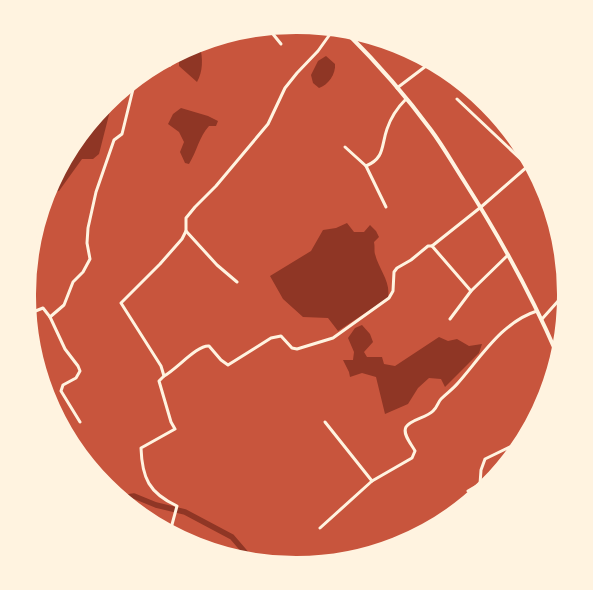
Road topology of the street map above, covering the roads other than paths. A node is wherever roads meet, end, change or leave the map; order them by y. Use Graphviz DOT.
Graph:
graph roads {
  1 [pos="272,33"];
  2 [pos="330,34"];
  3 [pos="350,37"];
  4 [pos="281,44"];
  5 [pos="426,66"];
  6 [pos="133,88"];
  7 [pos="397,88"];
  8 [pos="406,99"];
  9 [pos="457,99"];
  10 [pos="345,148"];
  11 [pos="525,163"];
  12 [pos="366,166"];
  13 [pos="527,167"];
  14 [pos="386,206"];
  15 [pos="481,207"];
  16 [pos="186,231"];
  17 [pos="432,246"];
  18 [pos="508,255"];
  19 [pos="237,282"];
  20 [pos="471,291"];
  21 [pos="560,299"];
  22 [pos="537,311"];
  23 [pos="33,312"];
  24 [pos="50,317"];
  25 [pos="450,319"];
  26 [pos="542,319"];
  27 [pos="554,348"];
  28 [pos="164,376"];
  29 [pos="80,422"];
  30 [pos="325,422"];
  31 [pos="514,445"];
  32 [pos="372,481"];
  33 [pos="479,484"];
  34 [pos="480,484"];
  35 [pos="468,491"];
  36 [pos="171,527"];
  37 [pos="320,528"];
  1 -- 4 [label="street"];
  2 -- 16 [label="street"];
  3 -- 7 [label="street"];
  5 -- 7 [label="street"];
  6 -- 24 [label="street"];
  7 -- 8 [label="street"];
  8 -- 12 [label="street"];
  8 -- 15 [label="street"];
  9 -- 11 [label="street"];
  10 -- 12 [label="street"];
  12 -- 14 [label="street"];
  13 -- 15 [label="street"];
  15 -- 17 [label="street"];
  15 -- 18 [label="street"];
  16 -- 19 [label="street"];
  16 -- 28 [label="street"];
  17 -- 20 [label="street"];
  17 -- 28 [label="street"];
  18 -- 20 [label="street"];
  18 -- 22 [label="street"];
  20 -- 25 [label="street"];
  21 -- 26 [label="street"];
  22 -- 26 [label="street"];
  22 -- 32 [label="street"];
  23 -- 24 [label="street"];
  24 -- 29 [label="street"];
  26 -- 27 [label="street"];
  28 -- 36 [label="street"];
  30 -- 32 [label="street"];
  31 -- 34 [label="street"];
  32 -- 37 [label="street"];
  33 -- 35 [label="street"];
}
